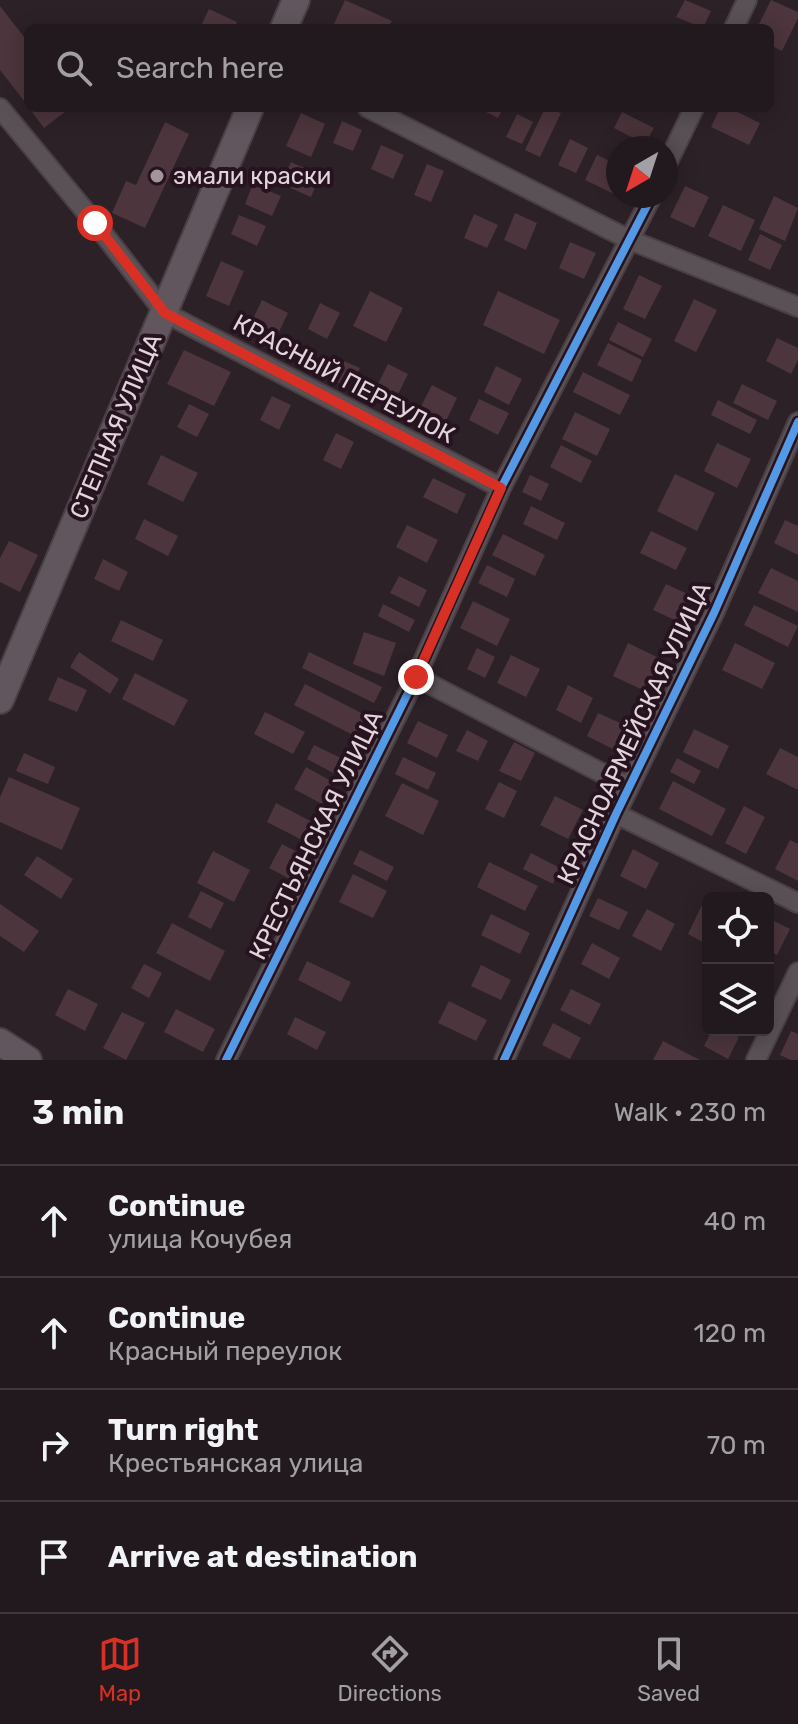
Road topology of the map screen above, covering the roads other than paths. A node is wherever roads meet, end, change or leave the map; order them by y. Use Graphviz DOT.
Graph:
graph roads {
  1 [pos="296,0"];
  2 [pos="747,0"];
  3 [pos="286,24"];
  4 [pos="736,24"];
  5 [pos="0,108"];
  6 [pos="248,112"];
  7 [pos="376,112"];
  8 [pos="692,112"];
  9 [pos="678,141"];
  10 [pos="646,208"];
  11 [pos="630,240"];
  12 [pos="798,307"];
  13 [pos="165,313"];
  14 [pos="798,422"];
  15 [pos="501,488"];
  16 [pos="416,677"];
  17 [pos="0,700"];
  18 [pos="629,787"];
  19 [pos="616,814"];
  20 [pos="798,903"];
  21 [pos="798,972"];
  22 [pos="0,1042"];
  23 [pos="28,1060"];
  24 [pos="226,1060"];
  25 [pos="504,1060"];
  26 [pos="756,1060"];
  1 -- 3 [label="main road"];
  2 -- 4 [label="street"];
  5 -- 13 [label="street"];
  6 -- 13 [label="main road, СТЕПНАЯ УЛИЦА"];
  7 -- 11 [label="street"];
  8 -- 9 [label="street"];
  10 -- 11 [label="street, КРЕСТЬЯНСКАЯ УЛИЦА"];
  11 -- 12 [label="street"];
  11 -- 15 [label="street, КРЕСТЬЯНСКАЯ УЛИЦА"];
  13 -- 15 [label="street, КРАСНЫЙ ПЕРЕУЛОК"];
  13 -- 17 [label="main road, СТЕПНАЯ УЛИЦА"];
  14 -- 18 [label="street, КРАСНОАРМЕЙСКАЯ УЛИЦА"];
  15 -- 16 [label="street, КРЕСТЬЯНСКАЯ УЛИЦА"];
  16 -- 18 [label="street"];
  16 -- 24 [label="street, КРЕСТЬЯНСКАЯ УЛИЦА"];
  18 -- 19 [label="street, КРАСНОАРМЕЙСКАЯ УЛИЦА"];
  19 -- 20 [label="street"];
  19 -- 25 [label="street, КРАСНОАРМЕЙСКАЯ УЛИЦА"];
  21 -- 26 [label="street"];
  22 -- 23 [label="main road"];
}
